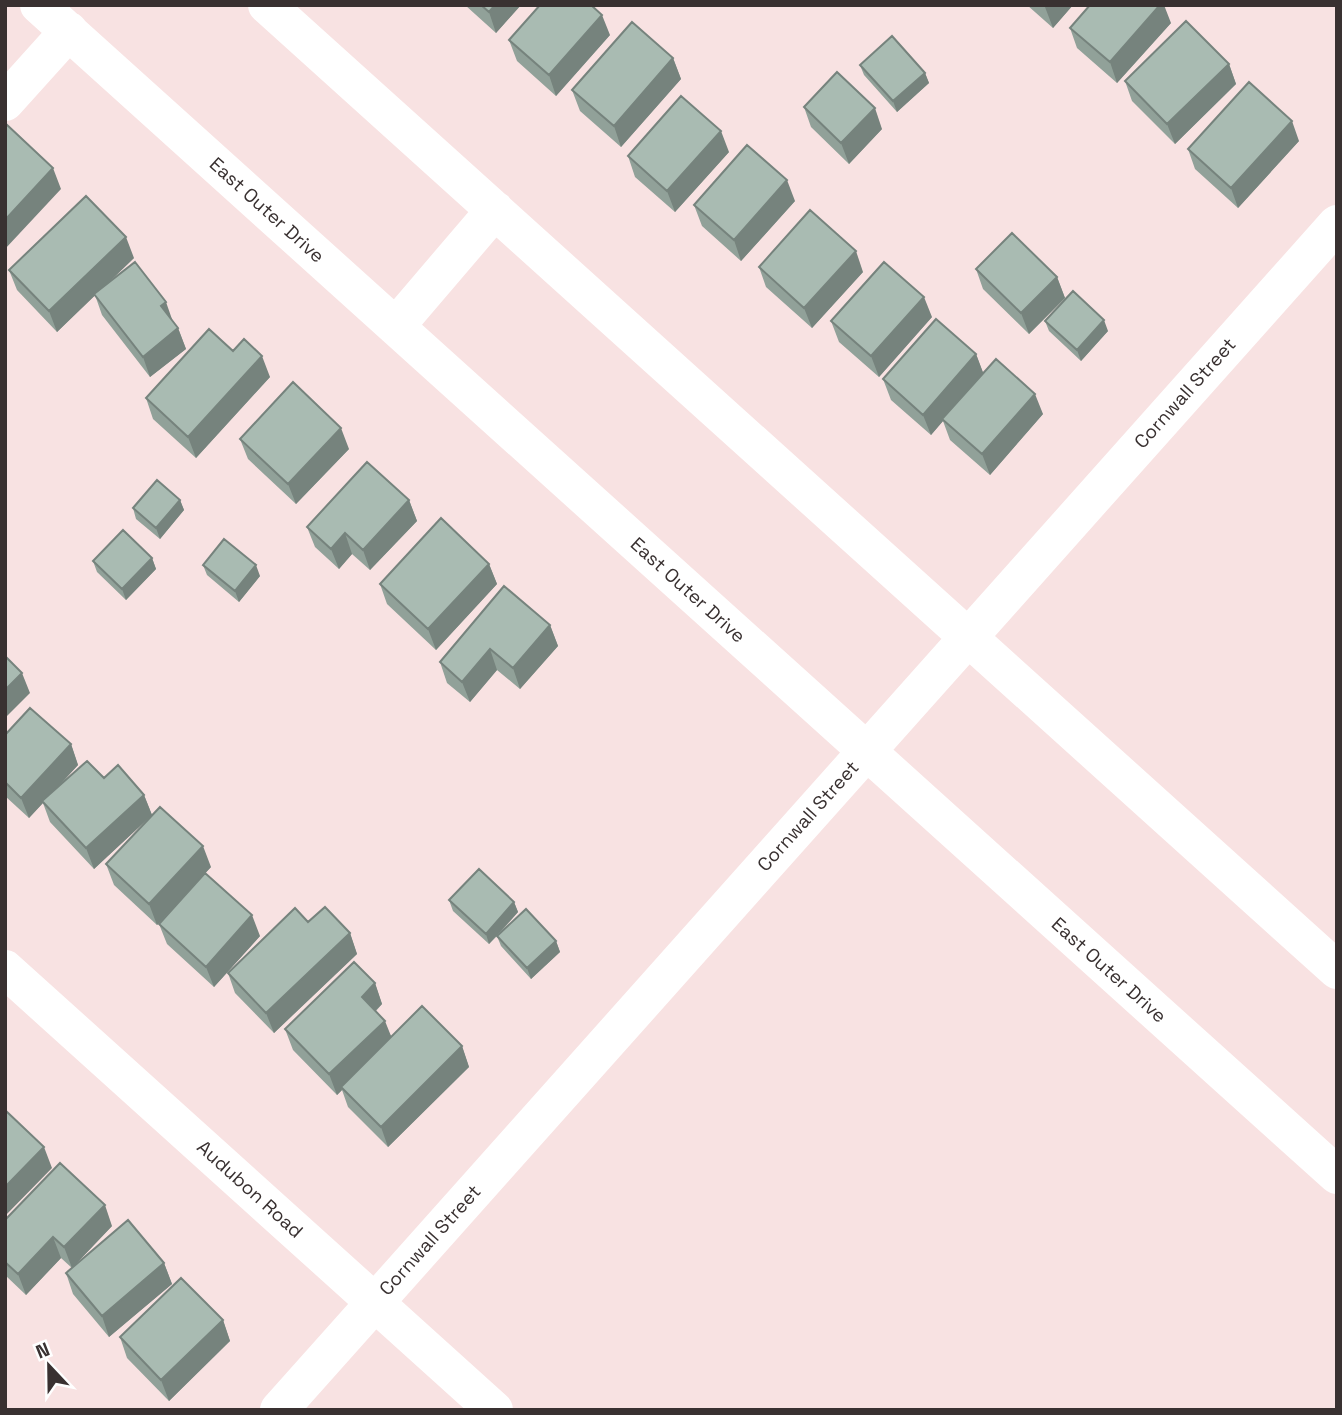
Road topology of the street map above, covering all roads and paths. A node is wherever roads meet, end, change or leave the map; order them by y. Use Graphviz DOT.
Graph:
graph roads {
  1 [pos="40,5"];
  2 [pos="267,5"];
  3 [pos="69,31"];
  4 [pos="5,102"];
  5 [pos="495,210"];
  6 [pos="1337,224"];
  7 [pos="396,326"];
  8 [pos="968,637"];
  9 [pos="866,751"];
  10 [pos="5,969"];
  11 [pos="1337,970"];
  12 [pos="1337,1175"];
  13 [pos="375,1302"];
  14 [pos="279,1410"];
  15 [pos="494,1410"];
  1 -- 3 [label="street, East Outer Drive"];
  2 -- 5 [label="street"];
  3 -- 4 [label="street"];
  3 -- 7 [label="street, East Outer Drive"];
  5 -- 7 [label="street"];
  5 -- 8 [label="street"];
  6 -- 8 [label="street, Cornwall Street"];
  7 -- 9 [label="street, East Outer Drive"];
  8 -- 9 [label="street, Cornwall Street"];
  8 -- 11 [label="street"];
  9 -- 12 [label="street, East Outer Drive"];
  9 -- 13 [label="street, Cornwall Street"];
  10 -- 13 [label="street, Audubon Road"];
  13 -- 14 [label="street, Cornwall Street"];
  13 -- 15 [label="street, Audubon Road"];
}
